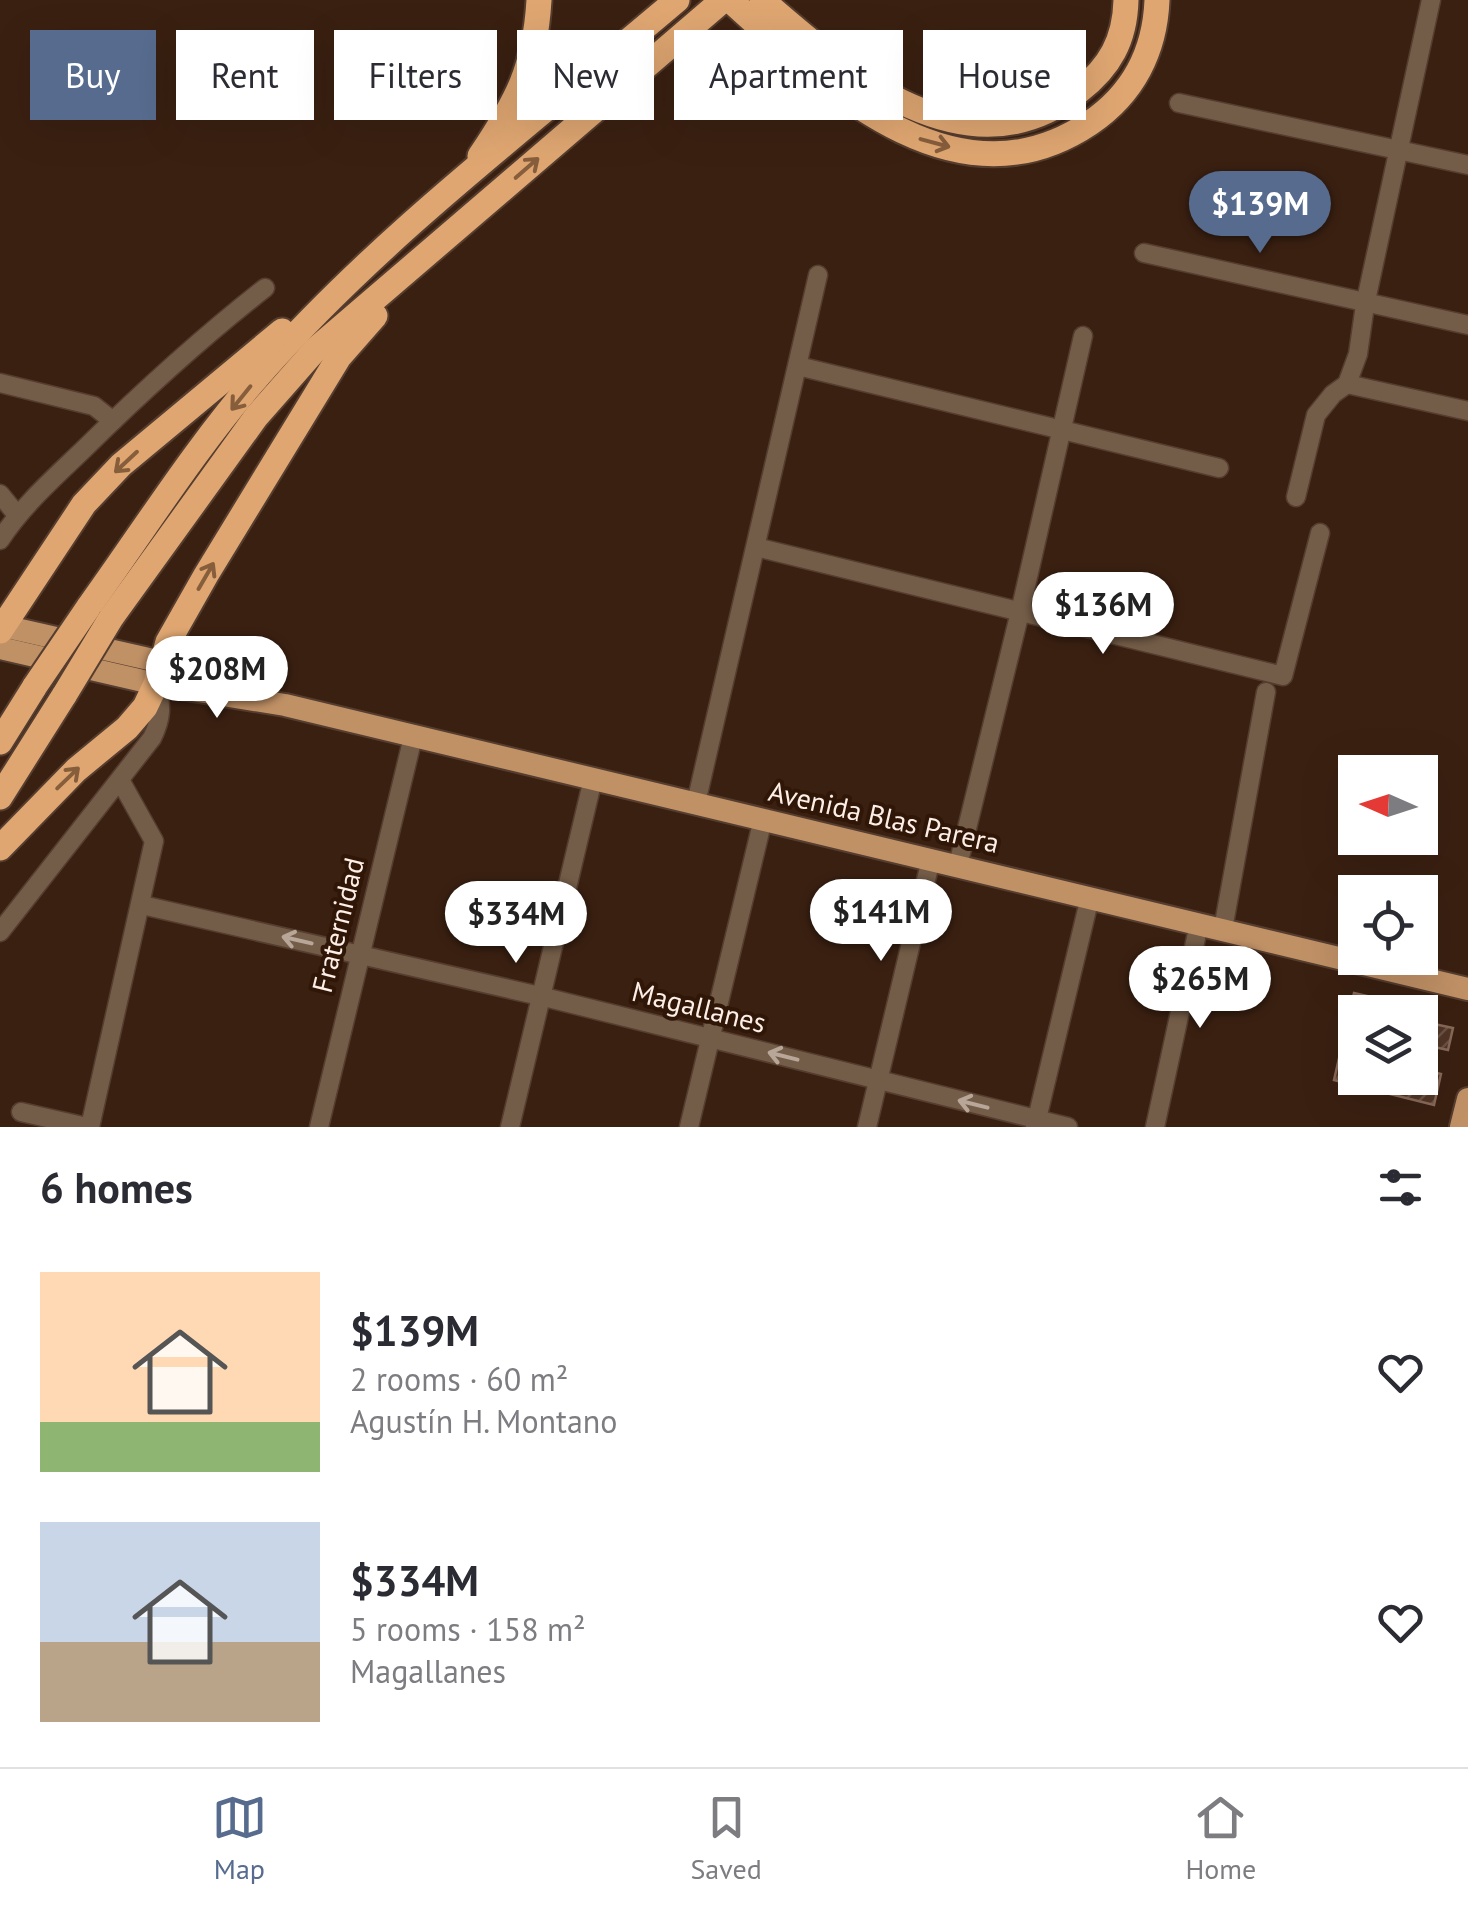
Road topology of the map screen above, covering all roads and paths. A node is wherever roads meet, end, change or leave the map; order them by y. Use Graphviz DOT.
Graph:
graph roads {
  1 [pos="538,0"];
  2 [pos="677,0"];
  3 [pos="1126,0"];
  4 [pos="1156,0"];
  5 [pos="1431,0"];
  6 [pos="739,3"];
  7 [pos="1179,104"];
  8 [pos="1398,152"];
  9 [pos="1468,166"];
  10 [pos="434,206"];
  11 [pos="453,232"];
  12 [pos="1144,253"];
  13 [pos="818,275"];
  14 [pos="265,288"];
  15 [pos="339,294"];
  16 [pos="1365,305"];
  17 [pos="1468,325"];
  18 [pos="1082,336"];
  19 [pos="798,366"];
  20 [pos="0,383"];
  21 [pos="1347,384"];
  22 [pos="1468,411"];
  23 [pos="113,421"];
  24 [pos="1062,428"];
  25 [pos="1219,468"];
  26 [pos="0,494"];
  27 [pos="1296,497"];
  28 [pos="17,515"];
  29 [pos="1320,533"];
  30 [pos="0,540"];
  31 [pos="756,548"];
  32 [pos="1020,612"];
  33 [pos="100,613"];
  34 [pos="1,633"];
  35 [pos="159,673"];
  36 [pos="1266,692"];
  37 [pos="413,737"];
  38 [pos="0,742"];
  39 [pos="593,779"];
  40 [pos="120,780"];
  41 [pos="0,797"];
  42 [pos="696,803"];
  43 [pos="762,819"];
  44 [pos="0,848"];
  45 [pos="931,859"];
  46 [pos="958,865"];
  47 [pos="1090,897"];
  48 [pos="142,905"];
  49 [pos="1199,924"];
  50 [pos="1223,929"];
  51 [pos="0,932"];
  52 [pos="359,954"];
  53 [pos="1468,989"];
  54 [pos="540,996"];
  55 [pos="712,1038"];
  56 [pos="878,1080"];
  57 [pos="1468,1098"];
  58 [pos="20,1112"];
  59 [pos="1036,1123"];
  60 [pos="88,1127"];
  61 [pos="318,1127"];
  62 [pos="510,1127"];
  63 [pos="689,1127"];
  64 [pos="867,1127"];
  65 [pos="1068,1127"];
  66 [pos="1155,1127"];
  67 [pos="1461,1127"];
  1 -- 10 [label="highway"];
  2 -- 10 [label="highway"];
  3 -- 6 [label="highway"];
  6 -- 4 [label="highway, one-way"];
  5 -- 8 [label="street"];
  11 -- 6 [label="highway, one-way"];
  7 -- 8 [label="street"];
  8 -- 9 [label="street"];
  8 -- 16 [label="street"];
  10 -- 15 [label="highway"];
  11 -- 33 [label="highway"];
  35 -- 11 [label="highway, one-way"];
  12 -- 16 [label="street"];
  13 -- 19 [label="street"];
  14 -- 23 [label="street"];
  15 -- 33 [label="highway, one-way"];
  15 -- 34 [label="highway, one-way"];
  16 -- 17 [label="street"];
  16 -- 21 [label="street"];
  18 -- 24 [label="street"];
  19 -- 24 [label="street"];
  19 -- 31 [label="street"];
  20 -- 23 [label="street"];
  21 -- 22 [label="street"];
  21 -- 27 [label="street"];
  23 -- 28 [label="street"];
  24 -- 25 [label="street"];
  24 -- 32 [label="street"];
  26 -- 28 [label="street"];
  28 -- 30 [label="street"];
  29 -- 32 [label="street"];
  31 -- 32 [label="street"];
  31 -- 42 [label="street"];
  32 -- 46 [label="street"];
  33 -- 38 [label="highway, bridge"];
  33 -- 41 [label="highway, bridge"];
  34 -- 35 [label="main road, Avenida Blas Parera"];
  35 -- 37 [label="main road, Avenida Blas Parera"];
  35 -- 40 [label="street"];
  44 -- 35 [label="highway, one-way"];
  36 -- 50 [label="street"];
  37 -- 39 [label="main road, Avenida Blas Parera"];
  37 -- 52 [label="street, Fraternidad"];
  39 -- 42 [label="main road, Avenida Blas Parera"];
  39 -- 54 [label="street"];
  40 -- 48 [label="street"];
  40 -- 51 [label="street"];
  42 -- 43 [label="main road, Avenida Blas Parera"];
  43 -- 45 [label="main road, Avenida Blas Parera"];
  43 -- 55 [label="street"];
  45 -- 46 [label="main road, Avenida Blas Parera"];
  45 -- 56 [label="street"];
  46 -- 47 [label="main road, Avenida Blas Parera"];
  47 -- 49 [label="main road, Avenida Blas Parera"];
  47 -- 59 [label="street"];
  52 -- 48 [label="street, Magallanes, one-way"];
  48 -- 60 [label="street"];
  49 -- 50 [label="main road, Avenida Blas Parera"];
  49 -- 66 [label="street"];
  50 -- 53 [label="main road, Avenida Blas Parera"];
  52 -- 54 [label="street, Magallanes"];
  52 -- 61 [label="street, Fraternidad"];
  54 -- 55 [label="street, Magallanes"];
  54 -- 62 [label="street"];
  56 -- 55 [label="street, Magallanes, one-way"];
  55 -- 63 [label="street"];
  59 -- 56 [label="street, Magallanes, one-way"];
  56 -- 64 [label="street"];
  57 -- 67 [label="main road"];
  58 -- 60 [label="street"];
  59 -- 65 [label="street, Magallanes"];
}
